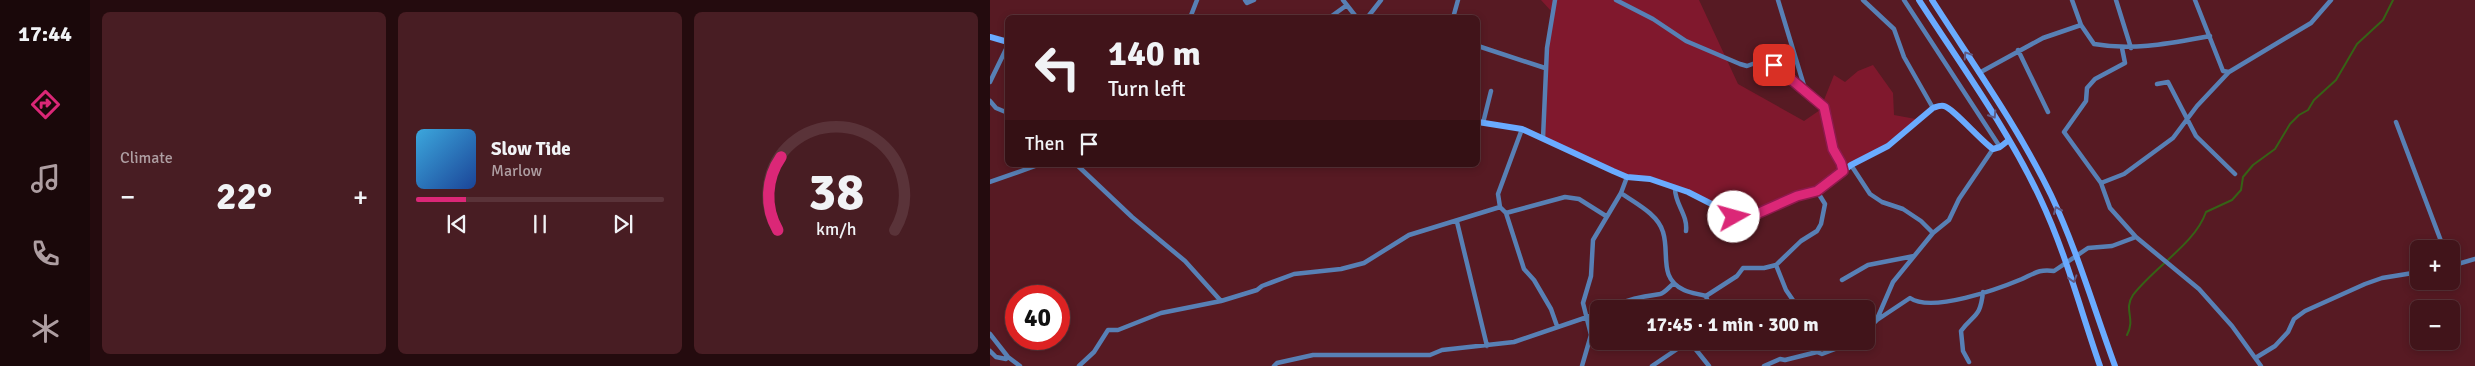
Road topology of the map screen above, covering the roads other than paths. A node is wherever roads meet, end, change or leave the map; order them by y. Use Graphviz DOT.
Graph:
graph roads {
  1 [pos="1197,0"];
  2 [pos="1245,0"];
  3 [pos="1254,0"];
  4 [pos="1343,0"];
  5 [pos="1382,0"];
  6 [pos="1451,0"];
  7 [pos="1458,0"];
  8 [pos="1555,0"];
  9 [pos="1616,0"];
  10 [pos="1778,0"];
  11 [pos="1864,0"];
  12 [pos="1904,0"];
  13 [pos="1919,0"];
  14 [pos="1932,0"];
  15 [pos="2072,0"];
  16 [pos="2116,0"];
  17 [pos="2195,0"];
  18 [pos="2331,0"];
  19 [pos="1347,4"];
  20 [pos="1456,6"];
  21 [pos="1191,15"];
  22 [pos="1333,15"];
  23 [pos="1355,15"];
  24 [pos="1370,15"];
  25 [pos="1454,15"];
  26 [pos="2081,25"];
  27 [pos="2210,36"];
  28 [pos="990,37"];
  29 [pos="1005,42"];
  30 [pos="1480,47"];
  31 [pos="2122,48"];
  32 [pos="2131,48"];
  33 [pos="1005,50"];
  34 [pos="2018,50"];
  35 [pos="1545,68"];
  36 [pos="2228,72"];
  37 [pos="1979,73"];
  38 [pos="990,82"];
  39 [pos="2157,84"];
  40 [pos="1804,89"];
  41 [pos="1491,91"];
  42 [pos="990,101"];
  43 [pos="1932,108"];
  44 [pos="1005,112"];
  45 [pos="2048,112"];
  46 [pos="2186,122"];
  47 [pos="2396,122"];
  48 [pos="1480,123"];
  49 [pos="1522,129"];
  50 [pos="1543,138"];
  51 [pos="2009,140"];
  52 [pos="2000,147"];
  53 [pos="1993,149"];
  54 [pos="1851,165"];
  55 [pos="1032,167"];
  56 [pos="1079,167"];
  57 [pos="1843,171"];
  58 [pos="2235,174"];
  59 [pos="1627,176"];
  60 [pos="990,182"];
  61 [pos="2101,184"];
  62 [pos="1675,188"];
  63 [pos="1817,191"];
  64 [pos="1621,193"];
  65 [pos="1500,207"];
  66 [pos="1506,213"];
  67 [pos="1606,216"];
  68 [pos="1457,222"];
  69 [pos="1686,231"];
  70 [pos="1933,233"];
  71 [pos="2136,237"];
  72 [pos="2441,240"];
  73 [pos="2077,255"];
  74 [pos="1914,256"];
  75 [pos="2475,259"];
  76 [pos="2067,262"];
  77 [pos="2460,263"];
  78 [pos="1776,265"];
  79 [pos="2410,273"];
  80 [pos="1842,280"];
  81 [pos="1673,284"];
  82 [pos="1983,292"];
  83 [pos="1706,296"];
  84 [pos="1634,300"];
  85 [pos="1707,300"];
  86 [pos="1793,300"];
  87 [pos="1221,301"];
  88 [pos="1590,316"];
  89 [pos="1586,317"];
  90 [pos="1877,320"];
  91 [pos="1557,326"];
  92 [pos="990,334"];
  93 [pos="1487,346"];
  94 [pos="990,350"];
  95 [pos="1676,350"];
  96 [pos="1696,350"];
  97 [pos="1837,350"];
  98 [pos="1817,352"];
  99 [pos="1008,357"];
  100 [pos="2257,357"];
  101 [pos="1785,360"];
  102 [pos="1969,362"];
  103 [pos="1020,366"];
  104 [pos="1079,366"];
  105 [pos="1274,366"];
  106 [pos="1582,366"];
  107 [pos="1652,366"];
  108 [pos="1709,366"];
  109 [pos="1764,366"];
  110 [pos="1787,366"];
  111 [pos="2100,366"];
  112 [pos="2115,366"];
  113 [pos="2261,366"];
  1 -- 21 [label="street"];
  2 -- 3 [label="street"];
  4 -- 19 [label="street"];
  5 -- 24 [label="street"];
  6 -- 20 [label="street"];
  7 -- 20 [label="street"];
  8 -- 35 [label="street"];
  9 -- 40 [label="street"];
  10 -- 40 [label="street"];
  11 -- 43 [label="street"];
  12 -- 52 [label="street"];
  13 -- 51 [label="main road, one-way"];
  37 -- 14 [label="main road, one-way"];
  15 -- 26 [label="street"];
  16 -- 32 [label="street"];
  17 -- 27 [label="street"];
  18 -- 36 [label="street"];
  19 -- 22 [label="street"];
  19 -- 23 [label="street"];
  20 -- 25 [label="street"];
  26 -- 31 [label="street"];
  26 -- 34 [label="street"];
  27 -- 32 [label="street"];
  27 -- 36 [label="street"];
  28 -- 29 [label="main road"];
  30 -- 35 [label="street"];
  31 -- 32 [label="street"];
  31 -- 61 [label="street"];
  33 -- 38 [label="street"];
  34 -- 37 [label="street"];
  34 -- 45 [label="street"];
  35 -- 50 [label="street"];
  36 -- 46 [label="street"];
  73 -- 37 [label="main road, one-way"];
  39 -- 46 [label="street"];
  40 -- 57 [label="street"];
  41 -- 48 [label="street"];
  42 -- 44 [label="street"];
  43 -- 53 [label="main road"];
  43 -- 54 [label="main road"];
  46 -- 58 [label="street"];
  46 -- 61 [label="street"];
  47 -- 72 [label="street"];
  48 -- 49 [label="main road"];
  49 -- 50 [label="main road"];
  49 -- 65 [label="street"];
  50 -- 59 [label="main road"];
  51 -- 52 [label="main road"];
  51 -- 76 [label="main road"];
  52 -- 53 [label="main road"];
  53 -- 70 [label="street"];
  54 -- 57 [label="main road"];
  54 -- 70 [label="street"];
  55 -- 60 [label="street"];
  56 -- 87 [label="street"];
  57 -- 63 [label="main road"];
  59 -- 62 [label="main road"];
  59 -- 64 [label="street"];
  61 -- 71 [label="street"];
  62 -- 63 [label="main road"];
  62 -- 69 [label="street"];
  63 -- 78 [label="street"];
  64 -- 67 [label="street"];
  64 -- 81 [label="street"];
  65 -- 66 [label="street"];
  65 -- 68 [label="street"];
  66 -- 67 [label="street"];
  66 -- 91 [label="street"];
  67 -- 89 [label="street"];
  68 -- 87 [label="street"];
  68 -- 93 [label="street"];
  70 -- 74 [label="street"];
  71 -- 73 [label="street"];
  71 -- 100 [label="street"];
  73 -- 76 [label="street"];
  73 -- 112 [label="main road"];
  74 -- 80 [label="street"];
  74 -- 90 [label="street"];
  75 -- 77 [label="street"];
  76 -- 82 [label="street"];
  76 -- 111 [label="main road, one-way"];
  78 -- 83 [label="street"];
  78 -- 86 [label="street"];
  79 -- 100 [label="street"];
  81 -- 83 [label="street"];
  81 -- 84 [label="street"];
  82 -- 90 [label="street"];
  82 -- 102 [label="street"];
  83 -- 85 [label="street"];
  87 -- 104 [label="street"];
  88 -- 89 [label="street"];
  89 -- 91 [label="street"];
  89 -- 106 [label="street"];
  91 -- 93 [label="street"];
  92 -- 99 [label="street"];
  93 -- 105 [label="street"];
  94 -- 99 [label="street"];
  95 -- 107 [label="street"];
  96 -- 108 [label="street"];
  97 -- 98 [label="street"];
  98 -- 101 [label="street"];
  99 -- 103 [label="street"];
  100 -- 113 [label="street"];
  101 -- 109 [label="street"];
  101 -- 110 [label="street"];
}
